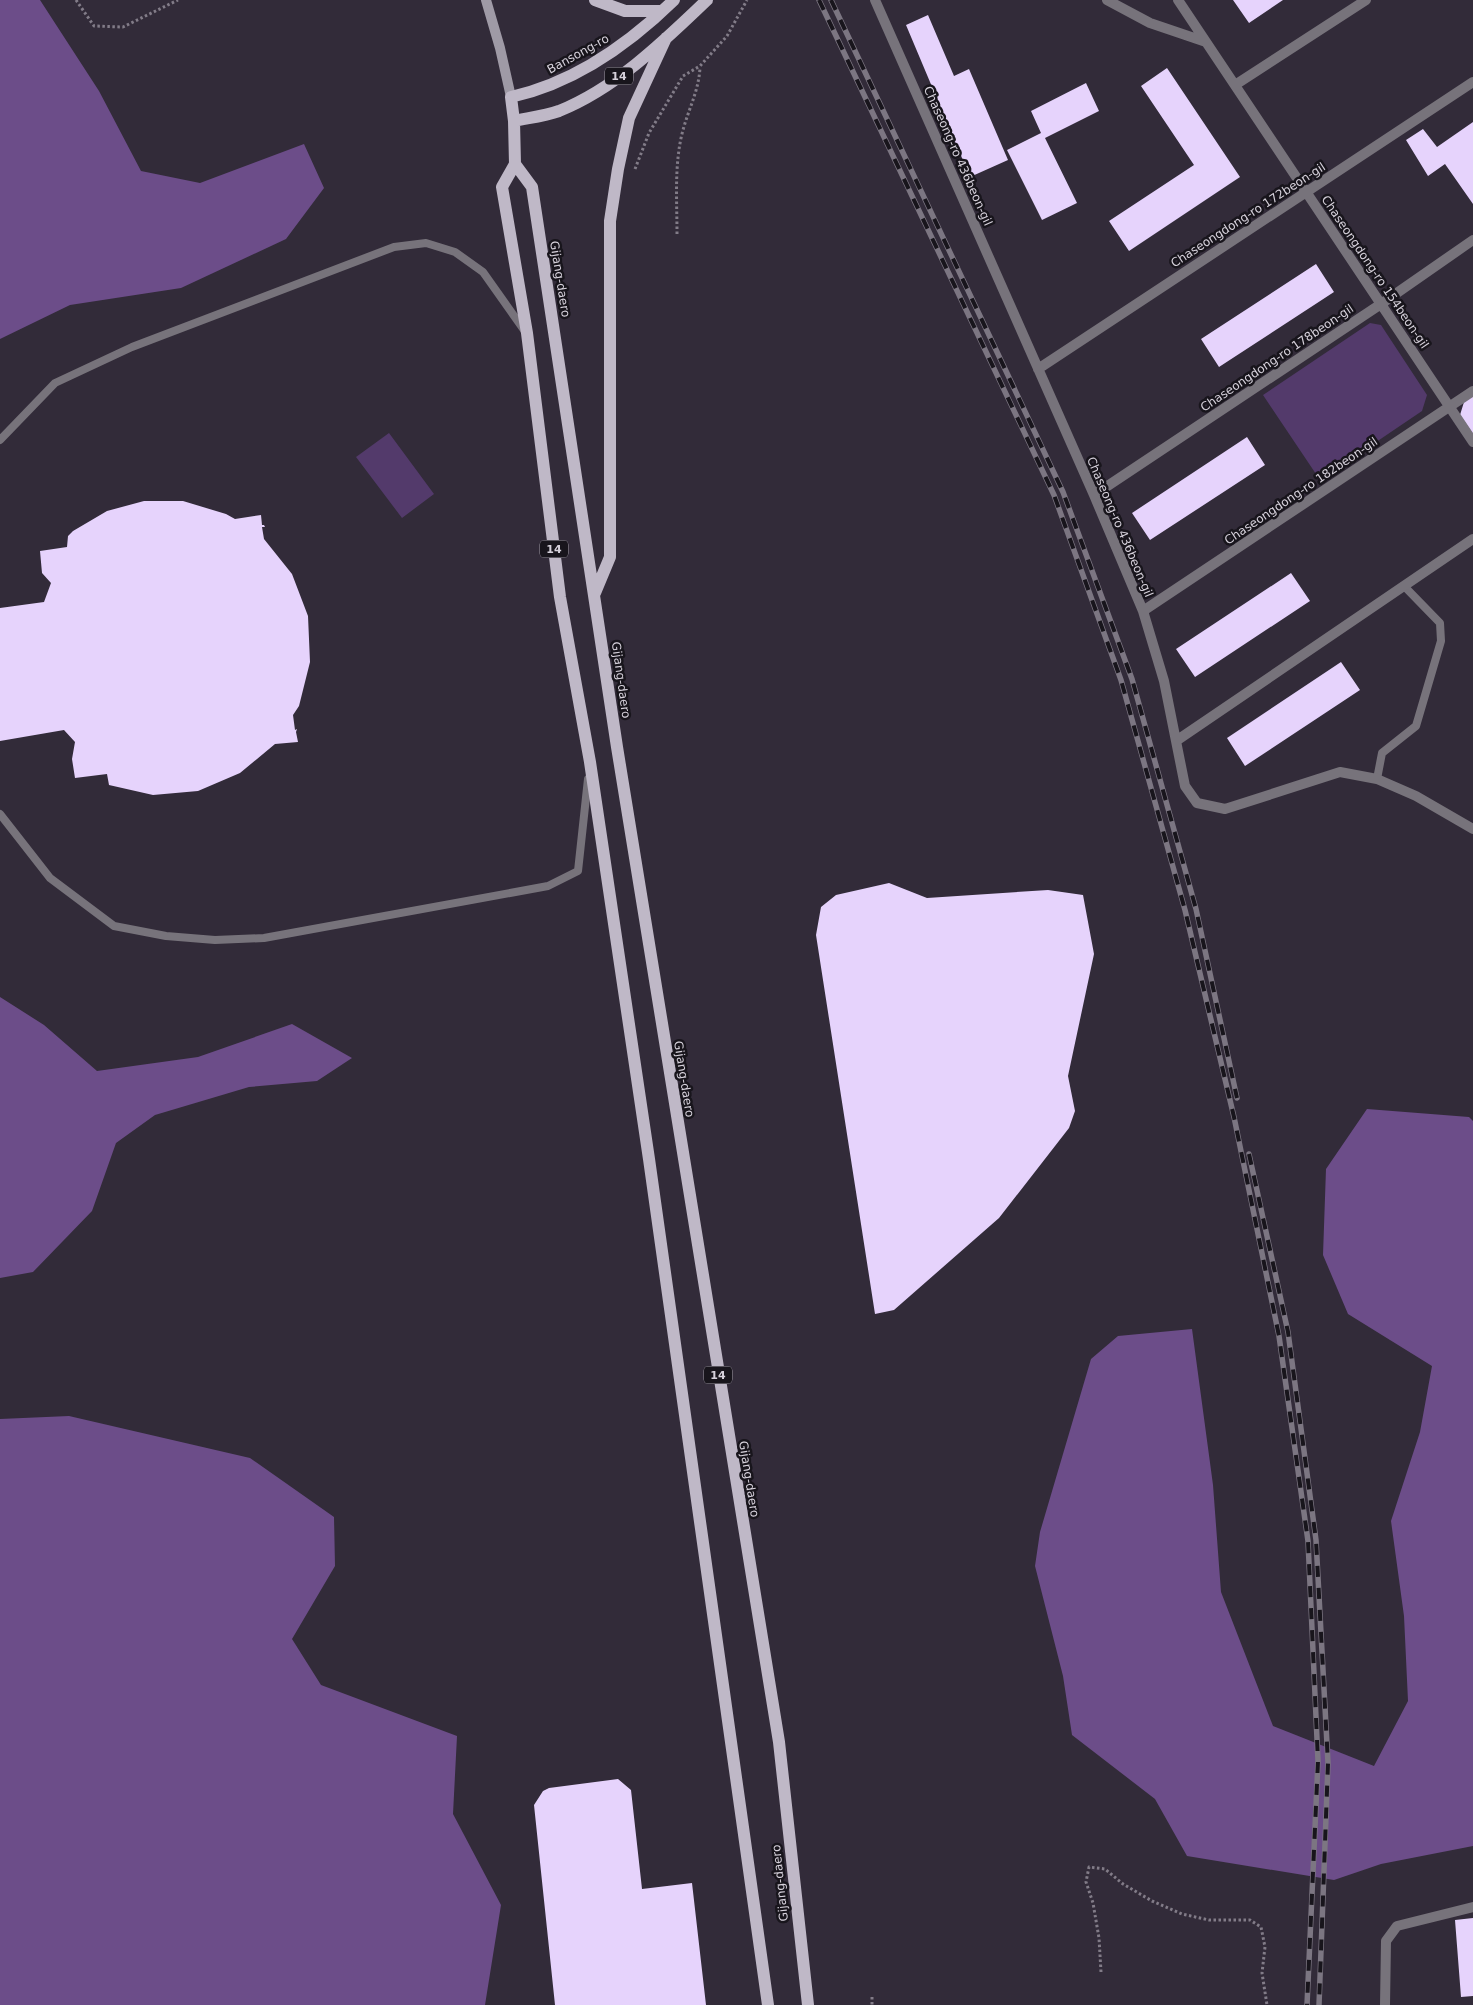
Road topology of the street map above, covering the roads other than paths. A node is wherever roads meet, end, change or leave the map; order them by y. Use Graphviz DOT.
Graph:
graph roads {
  1 [pos="486,0"];
  2 [pos="595,0"];
  3 [pos="674,0"];
  4 [pos="707,0"];
  5 [pos="876,0"];
  6 [pos="1107,0"];
  7 [pos="1178,0"];
  8 [pos="1366,0"];
  9 [pos="662,11"];
  10 [pos="666,38"];
  11 [pos="1206,42"];
  12 [pos="1473,82"];
  13 [pos="1235,85"];
  14 [pos="510,97"];
  15 [pos="514,122"];
  16 [pos="515,164"];
  17 [pos="1306,191"];
  18 [pos="1473,240"];
  19 [pos="1381,304"];
  20 [pos="527,333"];
  21 [pos="1038,369"];
  22 [pos="1473,391"];
  23 [pos="1450,407"];
  24 [pos="0,440"];
  25 [pos="1473,442"];
  26 [pos="1094,495"];
  27 [pos="1473,539"];
  28 [pos="1404,586"];
  29 [pos="595,593"];
  30 [pos="1143,611"];
  31 [pos="1176,741"];
  32 [pos="590,762"];
  33 [pos="1377,779"];
  34 [pos="0,814"];
  35 [pos="1473,829"];
  36 [pos="1473,1907"];
  37 [pos="768,2005"];
  38 [pos="808,2005"];
  39 [pos="1384,2005"];
  1 -- 14 [label="main road"];
  2 -- 9 [label="main road"];
  3 -- 9 [label="main road, Bansong-ro / 14"];
  4 -- 10 [label="main road, 14"];
  5 -- 21 [label="street, Chaseong-ro 436beon-gil"];
  6 -- 11 [label="street"];
  7 -- 11 [label="street, Chaseongdong-ro 154beon-gil"];
  8 -- 13 [label="street"];
  9 -- 14 [label="main road, Bansong-ro / 14"];
  10 -- 15 [label="main road, 14"];
  10 -- 29 [label="main road"];
  11 -- 13 [label="street, Chaseongdong-ro 154beon-gil"];
  12 -- 17 [label="street, Chaseongdong-ro 172beon-gil"];
  13 -- 17 [label="street, Chaseongdong-ro 154beon-gil"];
  14 -- 15 [label="main road"];
  15 -- 16 [label="main road"];
  16 -- 20 [label="main road, 14"];
  16 -- 29 [label="main road, Gijang-daero / 14"];
  17 -- 19 [label="street, Chaseongdong-ro 154beon-gil"];
  17 -- 21 [label="street, Chaseongdong-ro 172beon-gil"];
  18 -- 19 [label="street, Chaseongdong-ro 178beon-gil"];
  19 -- 23 [label="street, Chaseongdong-ro 154beon-gil"];
  19 -- 26 [label="street, Chaseongdong-ro 178beon-gil"];
  20 -- 24 [label="lane"];
  20 -- 32 [label="main road, 14"];
  21 -- 26 [label="street, Chaseong-ro 436beon-gil"];
  22 -- 23 [label="street, Chaseongdong-ro 182beon-gil"];
  23 -- 25 [label="street, Chaseongdong-ro 154beon-gil"];
  23 -- 30 [label="street, Chaseongdong-ro 182beon-gil"];
  26 -- 30 [label="street, Chaseong-ro 436beon-gil"];
  27 -- 28 [label="street"];
  28 -- 31 [label="street"];
  28 -- 33 [label="lane"];
  29 -- 38 [label="main road, Gijang-daero / 14"];
  30 -- 31 [label="street, Chaseong-ro 436beon-gil"];
  31 -- 33 [label="street, Chaseong-ro 436beon-gil"];
  32 -- 34 [label="lane"];
  32 -- 37 [label="main road, 14"];
  33 -- 35 [label="street, Chaseong-ro 436beon-gil"];
  36 -- 39 [label="street"];
}
